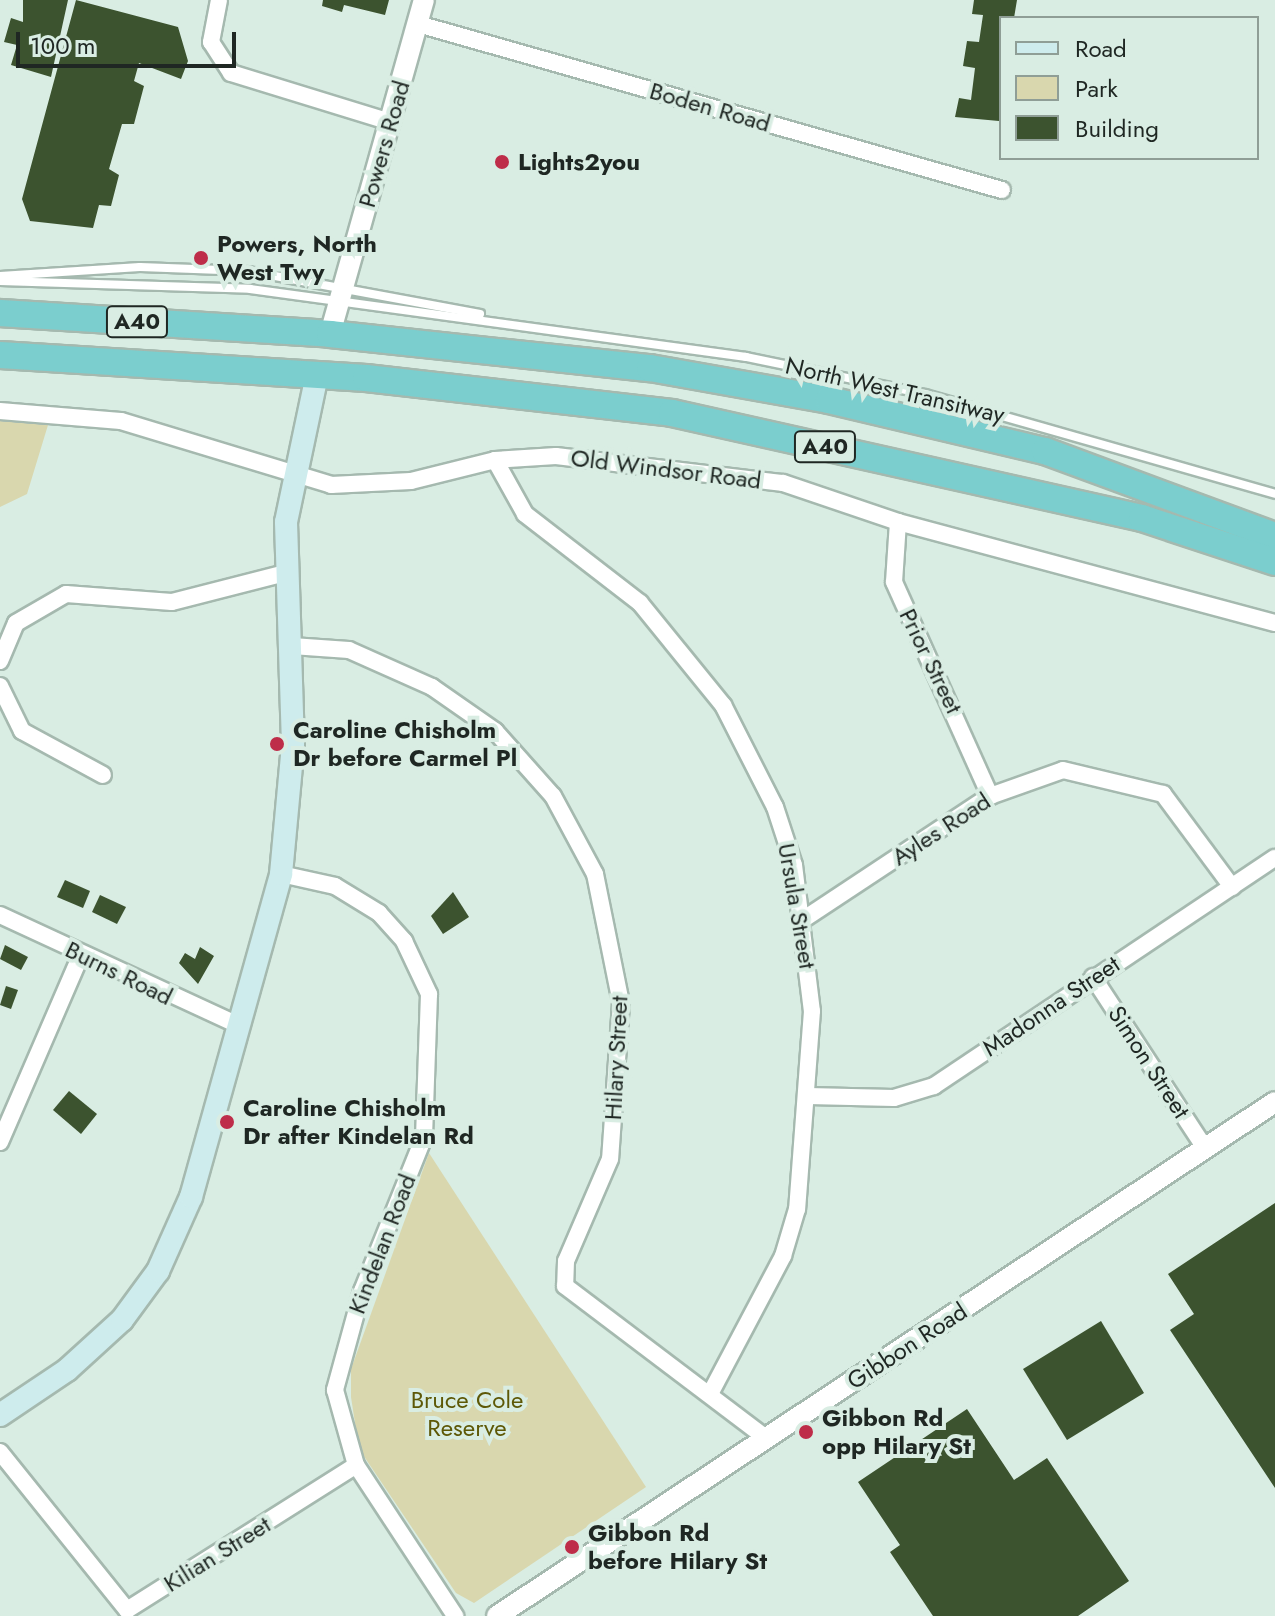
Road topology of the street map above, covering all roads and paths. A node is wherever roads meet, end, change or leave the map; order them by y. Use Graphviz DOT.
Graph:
graph roads {
  1 [pos="219,0"];
  2 [pos="424,0"];
  3 [pos="418,24"];
  4 [pos="390,122"];
  5 [pos="1002,190"];
  6 [pos="0,279"];
  7 [pos="342,293"];
  8 [pos="0,313"];
  9 [pos="508,321"];
  10 [pos="330,334"];
  11 [pos="0,355"];
  12 [pos="317,375"];
  13 [pos="0,411"];
  14 [pos="495,460"];
  15 [pos="292,474"];
  16 [pos="1275,494"];
  17 [pos="898,522"];
  18 [pos="1275,536"];
  19 [pos="1275,562"];
  20 [pos="285,573"];
  21 [pos="1275,623"];
  22 [pos="3,638"];
  23 [pos="292,646"];
  24 [pos="0,661"];
  25 [pos="0,686"];
  26 [pos="103,775"];
  27 [pos="990,796"];
  28 [pos="1275,858"];
  29 [pos="281,874"];
  30 [pos="1232,887"];
  31 [pos="0,915"];
  32 [pos="804,919"];
  33 [pos="81,955"];
  34 [pos="1093,977"];
  35 [pos="240,1026"];
  36 [pos="808,1096"];
  37 [pos="1275,1102"];
  38 [pos="0,1142"];
  39 [pos="1205,1148"];
  40 [pos="711,1392"];
  41 [pos="0,1415"];
  42 [pos="766,1438"];
  43 [pos="0,1452"];
  44 [pos="356,1465"];
  45 [pos="455,1616"];
  46 [pos="497,1616"];
  1 -- 4 [label="street"];
  2 -- 3 [label="street, Powers Road"];
  3 -- 4 [label="street, Powers Road"];
  3 -- 5 [label="street, Boden Road"];
  4 -- 7 [label="street, Powers Road"];
  6 -- 7 [label="lane, North West Transitway"];
  6 -- 7 [label="lane, North West Transitway"];
  7 -- 9 [label="lane, North West Transitway"];
  7 -- 9 [label="lane, North West Transitway"];
  7 -- 10 [label="street, Powers Road"];
  8 -- 10 [label="highway, A40"];
  9 -- 16 [label="lane, North West Transitway"];
  10 -- 12 [label="highway"];
  10 -- 18 [label="highway, A40"];
  11 -- 12 [label="highway, Old Windsor Road / A40"];
  12 -- 15 [label="main road"];
  12 -- 19 [label="highway, Old Windsor Road / A40"];
  13 -- 15 [label="street, Old Windsor Road"];
  14 -- 15 [label="street, Old Windsor Road"];
  14 -- 17 [label="street, Old Windsor Road"];
  14 -- 32 [label="street, Ursula Street"];
  15 -- 20 [label="main road"];
  17 -- 21 [label="street, Old Windsor Road"];
  17 -- 27 [label="street, Prior Street"];
  20 -- 22 [label="street"];
  20 -- 23 [label="main road"];
  22 -- 24 [label="street"];
  23 -- 29 [label="main road"];
  23 -- 40 [label="street, Hilary Street"];
  25 -- 26 [label="street"];
  27 -- 30 [label="street, Ayles Road"];
  27 -- 32 [label="street, Ayles Road"];
  28 -- 30 [label="street, Madonna Street"];
  29 -- 35 [label="main road"];
  29 -- 44 [label="street, Kindelan Road"];
  30 -- 34 [label="street, Madonna Street"];
  31 -- 33 [label="street, Burns Road"];
  32 -- 36 [label="street, Ursula Street"];
  33 -- 35 [label="street, Burns Road"];
  33 -- 38 [label="street"];
  34 -- 36 [label="street, Madonna Street"];
  34 -- 39 [label="street, Simon Street"];
  35 -- 41 [label="main road"];
  36 -- 40 [label="street, Ursula Street"];
  37 -- 39 [label="street, Gibbon Road"];
  39 -- 42 [label="street, Gibbon Road"];
  40 -- 42 [label="street, Hilary Street"];
  42 -- 46 [label="street, Gibbon Road"];
  43 -- 44 [label="street, Kilian Street"];
  44 -- 45 [label="street, Kindelan Road"];
}
